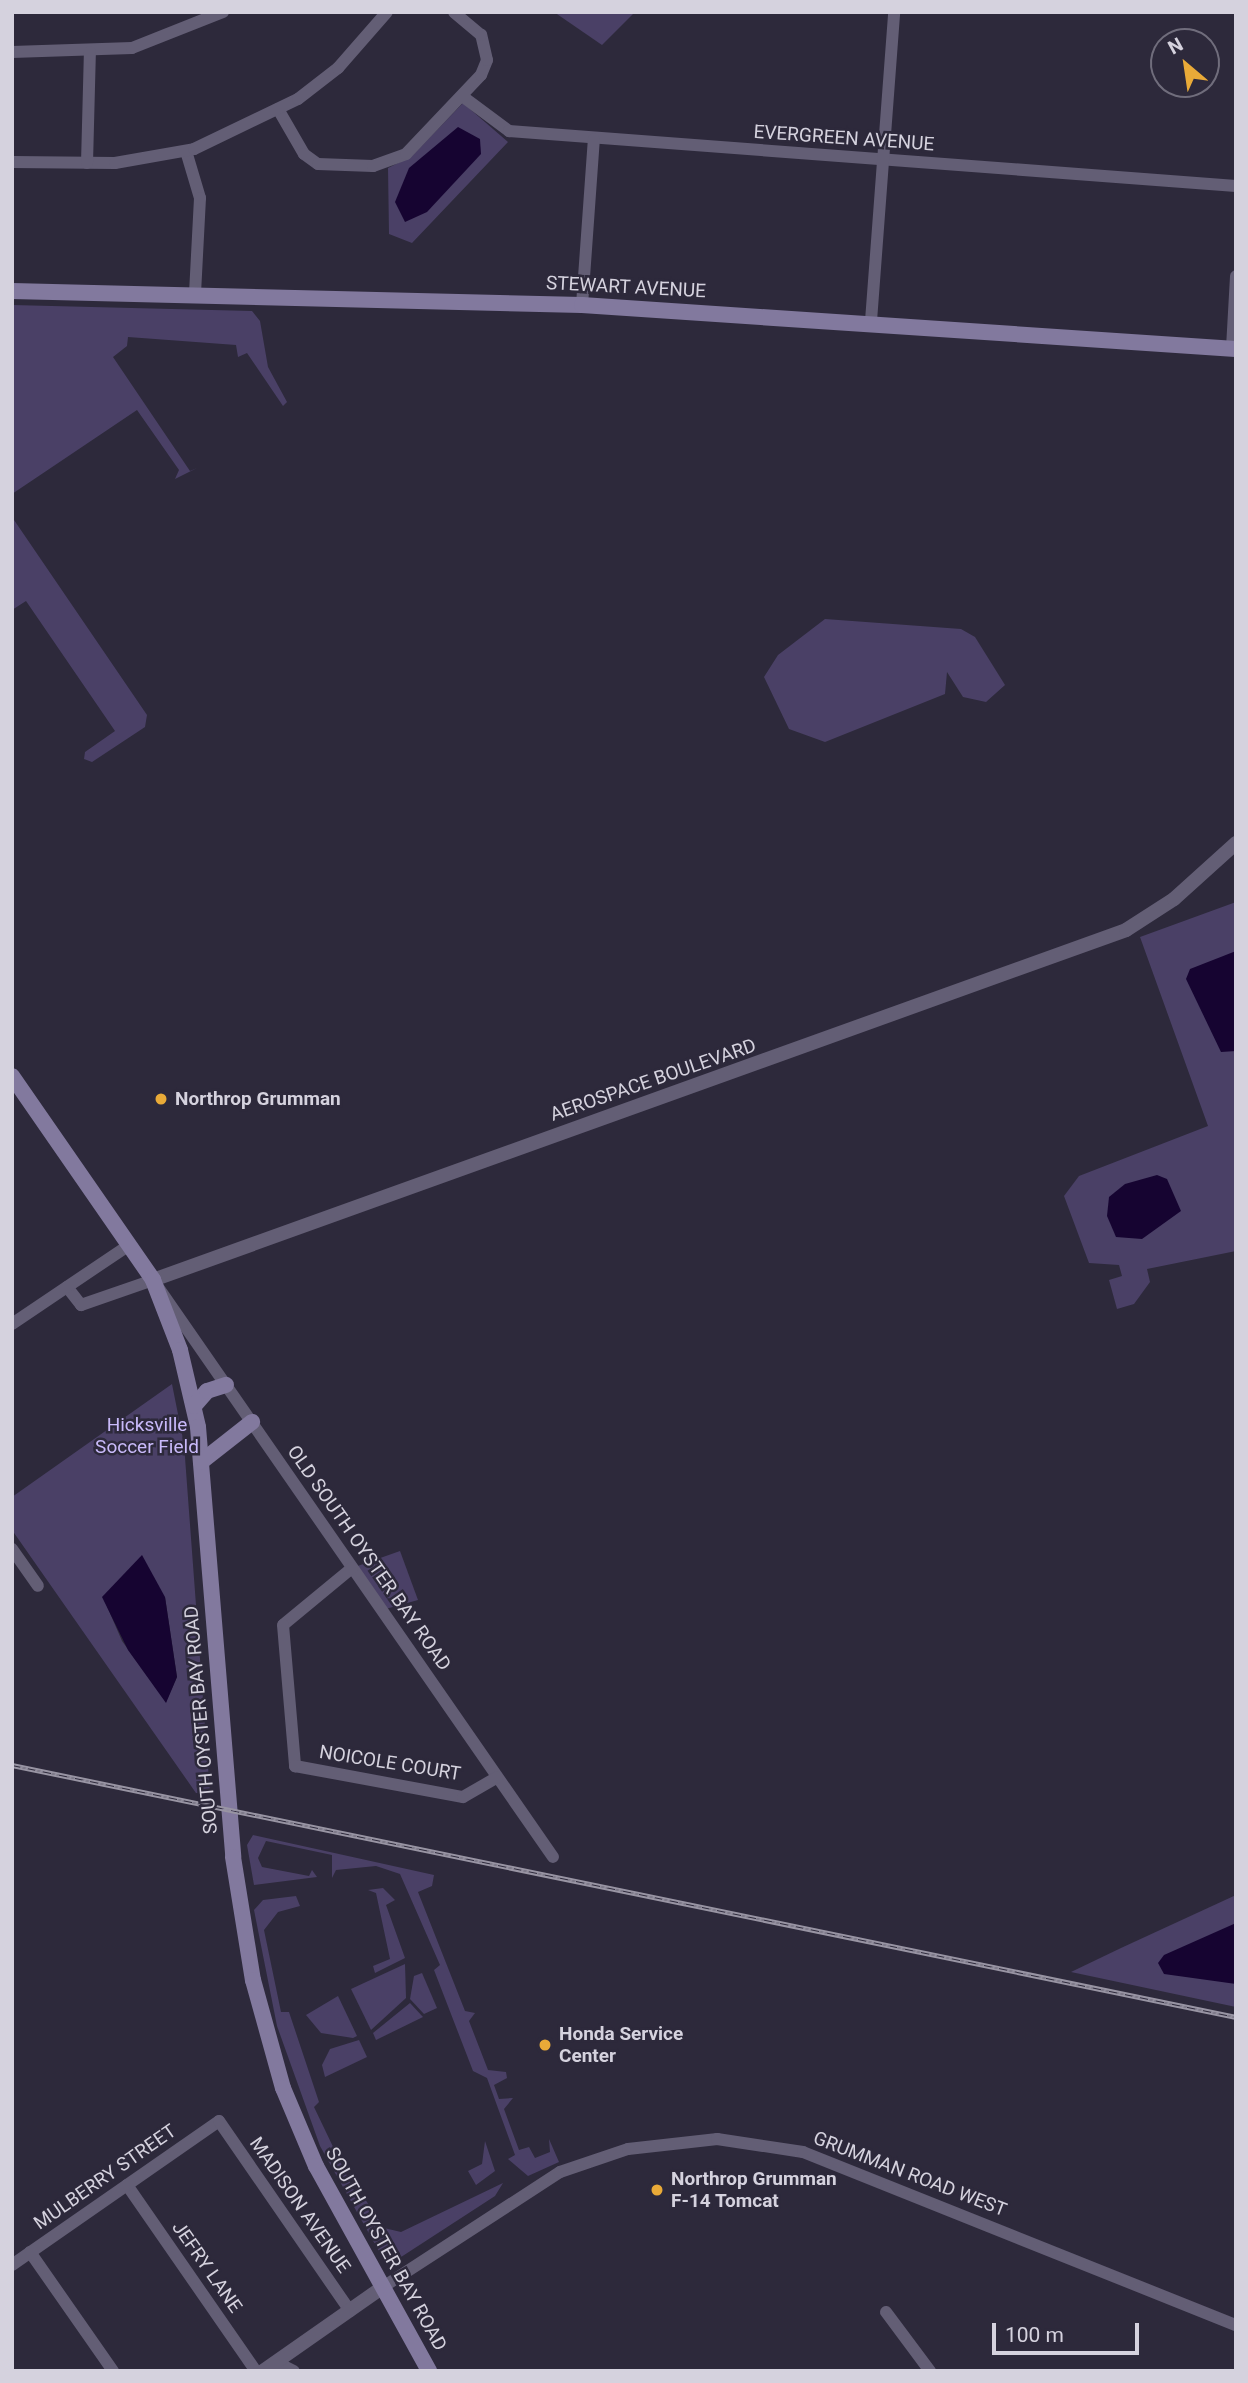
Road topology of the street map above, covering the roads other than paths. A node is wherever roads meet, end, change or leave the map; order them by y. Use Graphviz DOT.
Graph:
graph roads {
  1 [pos="223,12"];
  2 [pos="387,12"];
  3 [pos="454,12"];
  4 [pos="894,12"];
  5 [pos="12,52"];
  6 [pos="90,52"];
  7 [pos="462,96"];
  8 [pos="278,109"];
  9 [pos="594,139"];
  10 [pos="186,151"];
  11 [pos="884,160"];
  12 [pos="12,162"];
  13 [pos="87,163"];
  14 [pos="1236,186"];
  15 [pos="1236,276"];
  16 [pos="12,290"];
  17 [pos="195,295"];
  18 [pos="582,304"];
  19 [pos="871,321"];
  20 [pos="1234,349"];
  21 [pos="1236,843"];
  22 [pos="12,1076"];
  23 [pos="129,1245"];
  24 [pos="153,1280"];
  25 [pos="67,1287"];
  26 [pos="12,1324"];
  27 [pos="226,1385"];
  28 [pos="194,1406"];
  29 [pos="252,1422"];
  30 [pos="201,1462"];
  31 [pos="12,1549"];
  32 [pos="352,1568"];
  33 [pos="38,1586"];
  34 [pos="497,1777"];
  35 [pos="552,1857"];
  36 [pos="219,2121"];
  37 [pos="127,2185"];
  38 [pos="30,2252"];
  39 [pos="12,2265"];
  40 [pos="383,2287"];
  41 [pos="350,2311"];
  42 [pos="886,2312"];
  43 [pos="1236,2325"];
  44 [pos="276,2362"];
  45 [pos="113,2371"];
  46 [pos="256,2371"];
  47 [pos="263,2371"];
  48 [pos="294,2371"];
  49 [pos="429,2371"];
  50 [pos="930,2371"];
  1 -- 6 [label="street"];
  2 -- 8 [label="street"];
  3 -- 7 [label="street"];
  4 -- 11 [label="street"];
  5 -- 6 [label="street"];
  6 -- 13 [label="street"];
  7 -- 8 [label="street"];
  7 -- 9 [label="street, EVERGREEN AVENUE"];
  8 -- 10 [label="street"];
  9 -- 11 [label="street, EVERGREEN AVENUE"];
  9 -- 18 [label="street"];
  10 -- 13 [label="street"];
  10 -- 17 [label="street"];
  11 -- 14 [label="street, EVERGREEN AVENUE"];
  11 -- 19 [label="street"];
  12 -- 13 [label="street"];
  15 -- 20 [label="street"];
  16 -- 17 [label="main road, STEWART AVENUE"];
  17 -- 18 [label="main road, STEWART AVENUE"];
  18 -- 19 [label="main road, STEWART AVENUE"];
  19 -- 20 [label="main road, STEWART AVENUE"];
  21 -- 24 [label="street, AEROSPACE BOULEVARD"];
  22 -- 23 [label="main road, SOUTH OYSTER BAY ROAD"];
  23 -- 24 [label="main road, SOUTH OYSTER BAY ROAD"];
  23 -- 25 [label="street"];
  24 -- 25 [label="street, AEROSPACE BOULEVARD"];
  24 -- 27 [label="street, OLD SOUTH OYSTER BAY ROAD"];
  24 -- 28 [label="main road, SOUTH OYSTER BAY ROAD"];
  25 -- 26 [label="street"];
  27 -- 28 [label="main road"];
  27 -- 29 [label="street, OLD SOUTH OYSTER BAY ROAD"];
  28 -- 30 [label="main road, SOUTH OYSTER BAY ROAD"];
  29 -- 30 [label="main road"];
  29 -- 32 [label="street, OLD SOUTH OYSTER BAY ROAD"];
  30 -- 40 [label="main road, SOUTH OYSTER BAY ROAD"];
  31 -- 33 [label="street"];
  32 -- 34 [label="street, OLD SOUTH OYSTER BAY ROAD"];
  32 -- 34 [label="street, NOICOLE COURT"];
  34 -- 35 [label="street, OLD SOUTH OYSTER BAY ROAD"];
  36 -- 37 [label="street, MULBERRY STREET"];
  36 -- 41 [label="street, MADISON AVENUE"];
  37 -- 38 [label="street, MULBERRY STREET"];
  37 -- 46 [label="street, JEFRY LANE"];
  38 -- 39 [label="street, MULBERRY STREET"];
  38 -- 45 [label="street"];
  40 -- 41 [label="street"];
  40 -- 43 [label="street, GRUMMAN ROAD WEST"];
  40 -- 49 [label="main road, SOUTH OYSTER BAY ROAD"];
  41 -- 44 [label="street"];
  42 -- 50 [label="street"];
  44 -- 47 [label="street"];
  44 -- 48 [label="street"];
}
